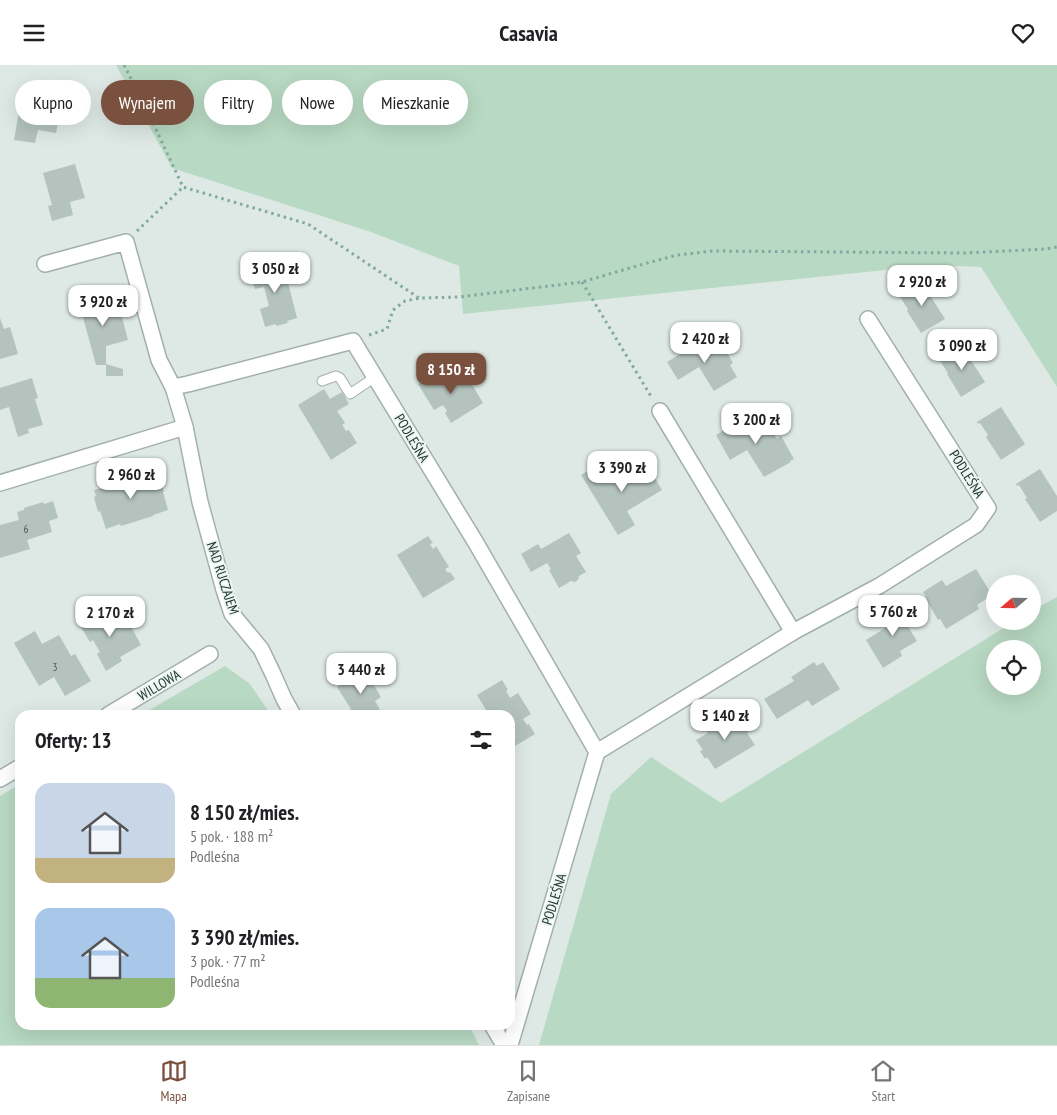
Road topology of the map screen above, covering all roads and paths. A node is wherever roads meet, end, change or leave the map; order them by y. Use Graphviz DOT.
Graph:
graph roads {
  1 [pos="124,65"];
  2 [pos="183,187"];
  3 [pos="126,242"];
  4 [pos="1057,247"];
  5 [pos="45,264"];
  6 [pos="582,282"];
  7 [pos="420,298"];
  8 [pos="868,319"];
  9 [pos="353,341"];
  10 [pos="375,377"];
  11 [pos="322,381"];
  12 [pos="172,387"];
  13 [pos="660,411"];
  14 [pos="178,429"];
  15 [pos="0,483"];
  16 [pos="793,632"];
  17 [pos="210,654"];
  18 [pos="116,710"];
  19 [pos="290,710"];
  20 [pos="597,752"];
  21 [pos="15,770"];
  22 [pos="0,779"];
  23 [pos="515,1028"];
  24 [pos="495,1030"];
  25 [pos="514,1030"];
  26 [pos="504,1045"];
  27 [pos="510,1045"];
  1 -- 2 [label="path"];
  2 -- 3 [label="path"];
  2 -- 7 [label="path"];
  3 -- 5 [label="street"];
  3 -- 12 [label="street, NAD RUCZAJEM"];
  4 -- 6 [label="path"];
  6 -- 7 [label="path"];
  6 -- 13 [label="path"];
  7 -- 9 [label="path"];
  8 -- 16 [label="street, PODLEŚNA"];
  9 -- 10 [label="street, PODLEŚNA"];
  9 -- 12 [label="street"];
  10 -- 11 [label="lane"];
  10 -- 20 [label="street, PODLEŚNA"];
  12 -- 14 [label="street, NAD RUCZAJEM"];
  13 -- 16 [label="street"];
  14 -- 15 [label="street"];
  14 -- 19 [label="street, NAD RUCZAJEM"];
  16 -- 20 [label="street, PODLEŚNA"];
  17 -- 18 [label="street, WILLOWA"];
  20 -- 23 [label="street, PODLEŚNA"];
  21 -- 22 [label="street"];
  24 -- 26 [label="street"];
  25 -- 27 [label="street, PODLEŚNA"];
}
